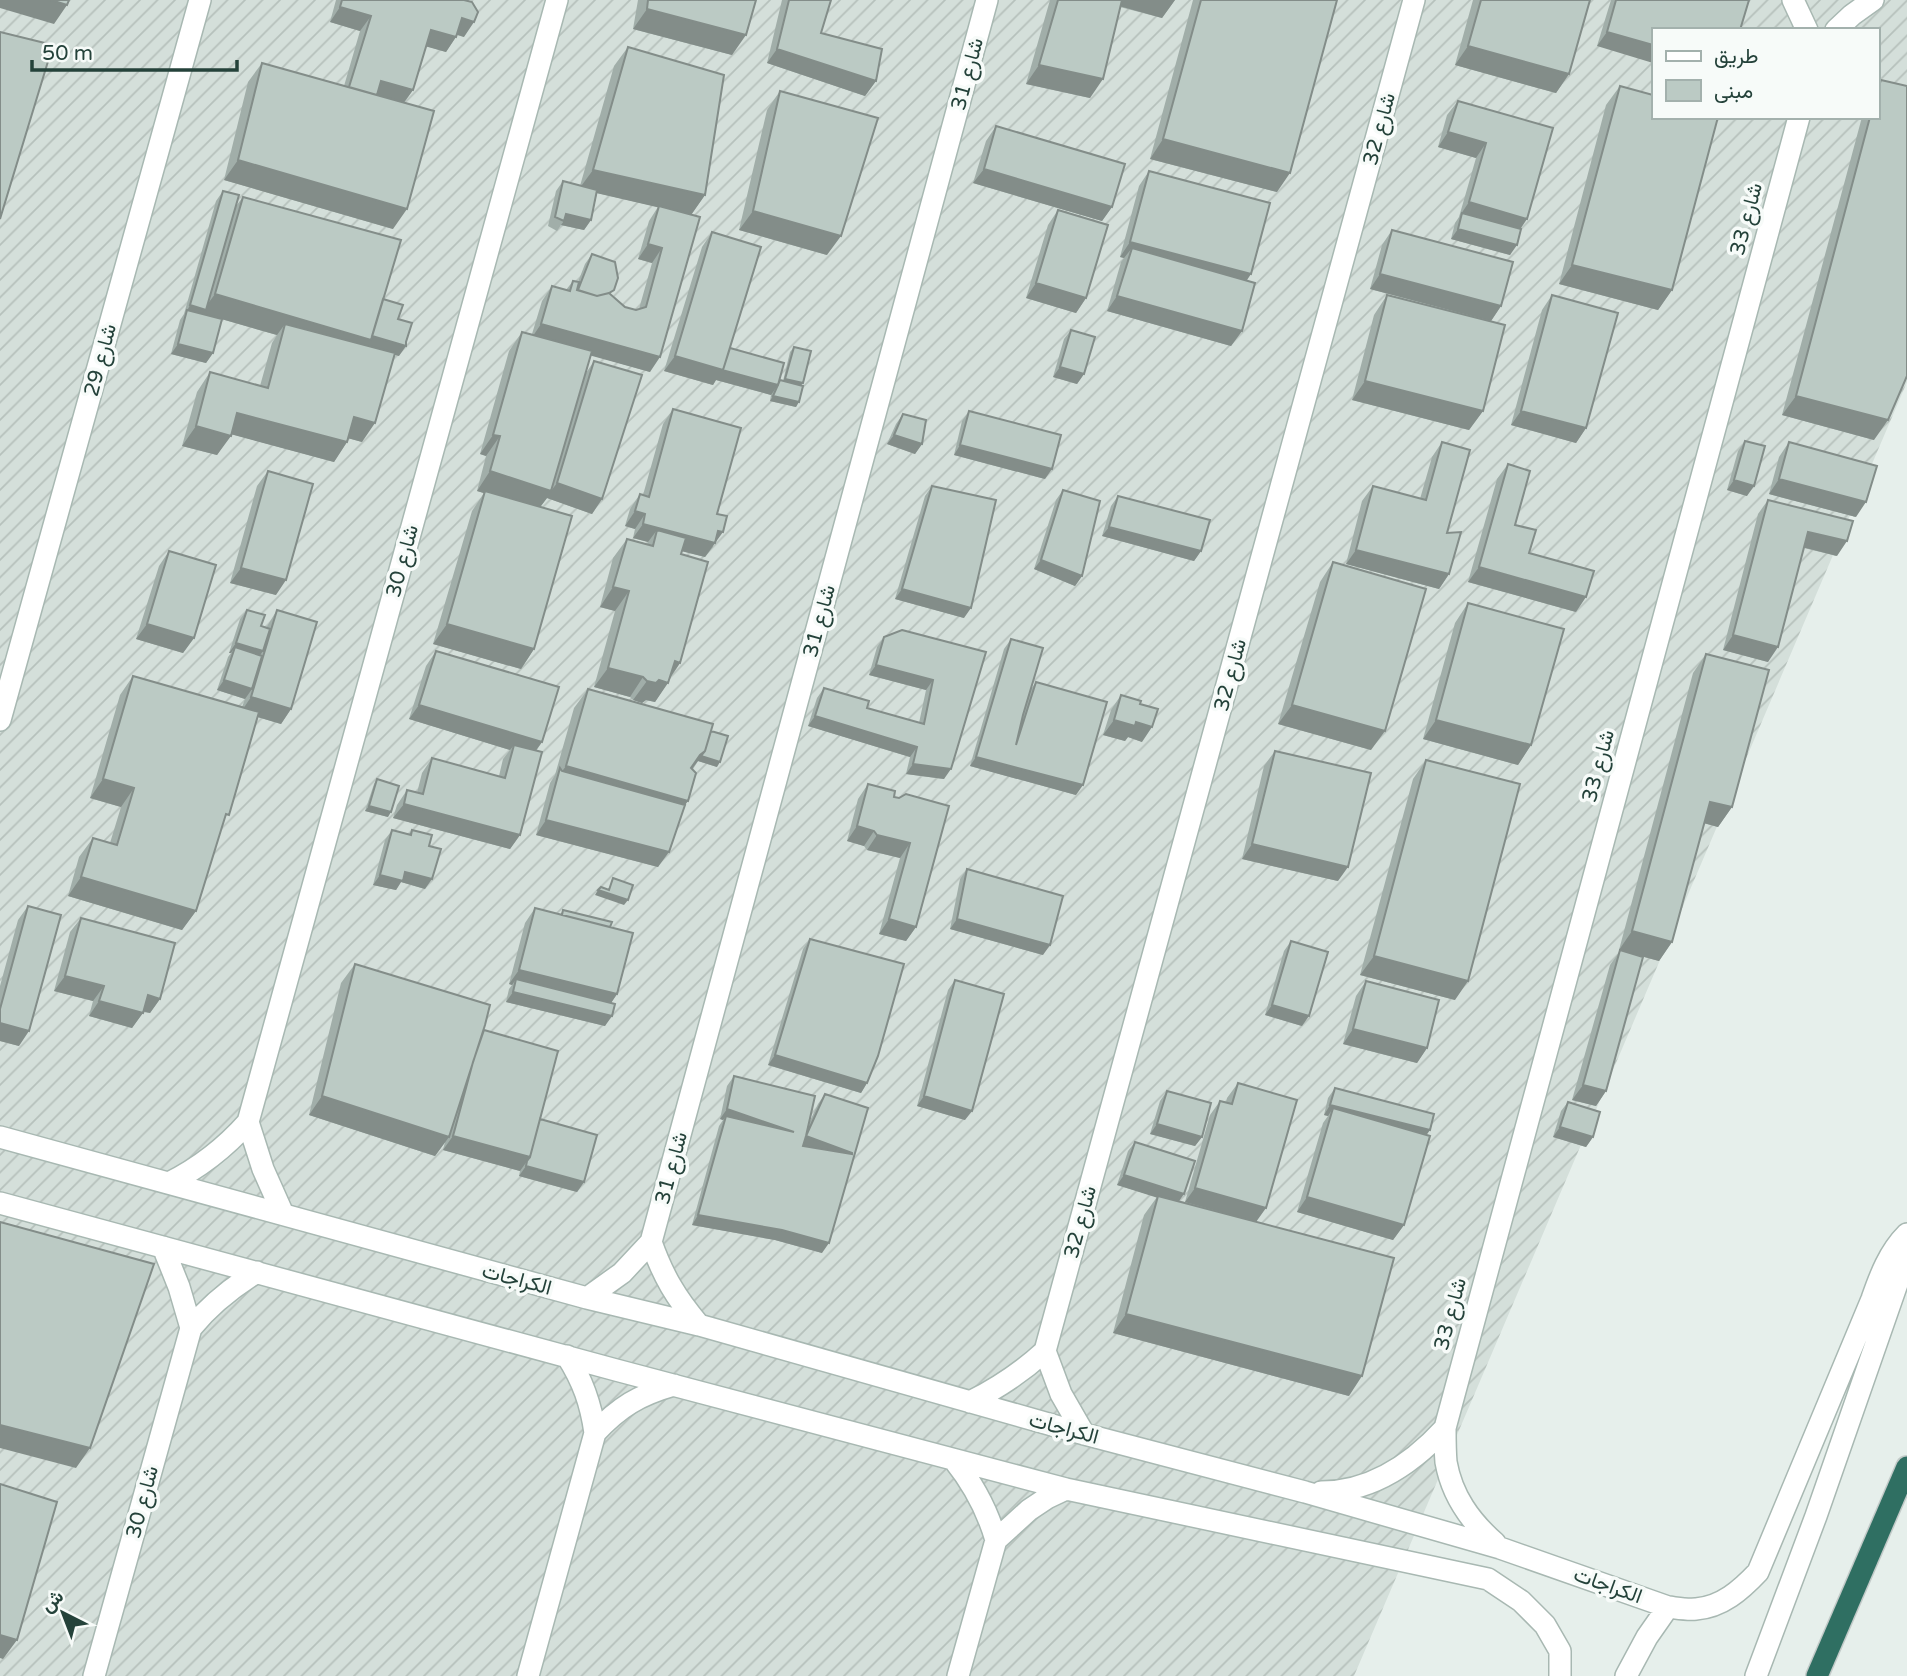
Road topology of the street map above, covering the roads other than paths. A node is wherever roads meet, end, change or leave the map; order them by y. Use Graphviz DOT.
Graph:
graph roads {
  1 [pos="200,0"];
  2 [pos="557,0"];
  3 [pos="988,0"];
  4 [pos="1414,0"];
  5 [pos="1793,0"];
  6 [pos="1873,0"];
  7 [pos="1806,28"];
  8 [pos="1838,28"];
  9 [pos="1798,119"];
  10 [pos="0,720"];
  11 [pos="248,1122"];
  12 [pos="0,1137"];
  13 [pos="169,1183"];
  14 [pos="0,1203"];
  15 [pos="283,1214"];
  16 [pos="1907,1234"];
  17 [pos="651,1242"];
  18 [pos="163,1247"];
  19 [pos="1907,1255"];
  20 [pos="257,1272"];
  21 [pos="587,1298"];
  22 [pos="699,1325"];
  23 [pos="191,1328"];
  24 [pos="1045,1351"];
  25 [pos="567,1356"];
  26 [pos="674,1385"];
  27 [pos="970,1402"];
  28 [pos="1444,1428"];
  29 [pos="595,1433"];
  30 [pos="1084,1434"];
  31 [pos="954,1460"];
  32 [pos="1907,1467"];
  33 [pos="1066,1489"];
  34 [pos="1305,1492"];
  35 [pos="996,1540"];
  36 [pos="1500,1548"];
  37 [pos="1668,1607"];
  38 [pos="94,1676"];
  39 [pos="527,1676"];
  40 [pos="958,1676"];
  41 [pos="1560,1676"];
  42 [pos="1626,1676"];
  43 [pos="1756,1676"];
  44 [pos="1817,1676"];
  1 -- 10 [label="street, شارع 29"];
  2 -- 11 [label="street, شارع 30"];
  3 -- 17 [label="street, شارع 31"];
  4 -- 24 [label="street, شارع 32"];
  5 -- 7 [label="street"];
  6 -- 8 [label="street"];
  9 -- 28 [label="street, شارع 33"];
  11 -- 13 [label="street, شارع 30"];
  11 -- 15 [label="street"];
  12 -- 13 [label="street, الكراجات"];
  13 -- 15 [label="street, الكراجات"];
  14 -- 18 [label="street"];
  15 -- 21 [label="street, الكراجات"];
  16 -- 37 [label="street, الكراجات"];
  17 -- 21 [label="street, شارع 31"];
  17 -- 22 [label="street"];
  18 -- 20 [label="street"];
  18 -- 23 [label="street"];
  19 -- 43 [label="street"];
  20 -- 23 [label="street, شارع 30"];
  20 -- 25 [label="street"];
  21 -- 22 [label="street, الكراجات"];
  22 -- 27 [label="street, الكراجات"];
  23 -- 38 [label="street, شارع 30"];
  24 -- 27 [label="street"];
  24 -- 30 [label="street"];
  25 -- 26 [label="street"];
  25 -- 29 [label="street"];
  26 -- 29 [label="street"];
  26 -- 31 [label="street"];
  27 -- 30 [label="street, الكراجات"];
  28 -- 34 [label="street, شارع 33"];
  28 -- 36 [label="street, شارع 33"];
  29 -- 39 [label="street"];
  30 -- 34 [label="street, الكراجات"];
  31 -- 33 [label="street"];
  31 -- 35 [label="street"];
  32 -- 44 [label="highway"];
  33 -- 35 [label="street"];
  33 -- 41 [label="street"];
  34 -- 36 [label="street, الكراجات"];
  35 -- 40 [label="street"];
  36 -- 37 [label="street, الكراجات"];
  37 -- 42 [label="street"];
}
